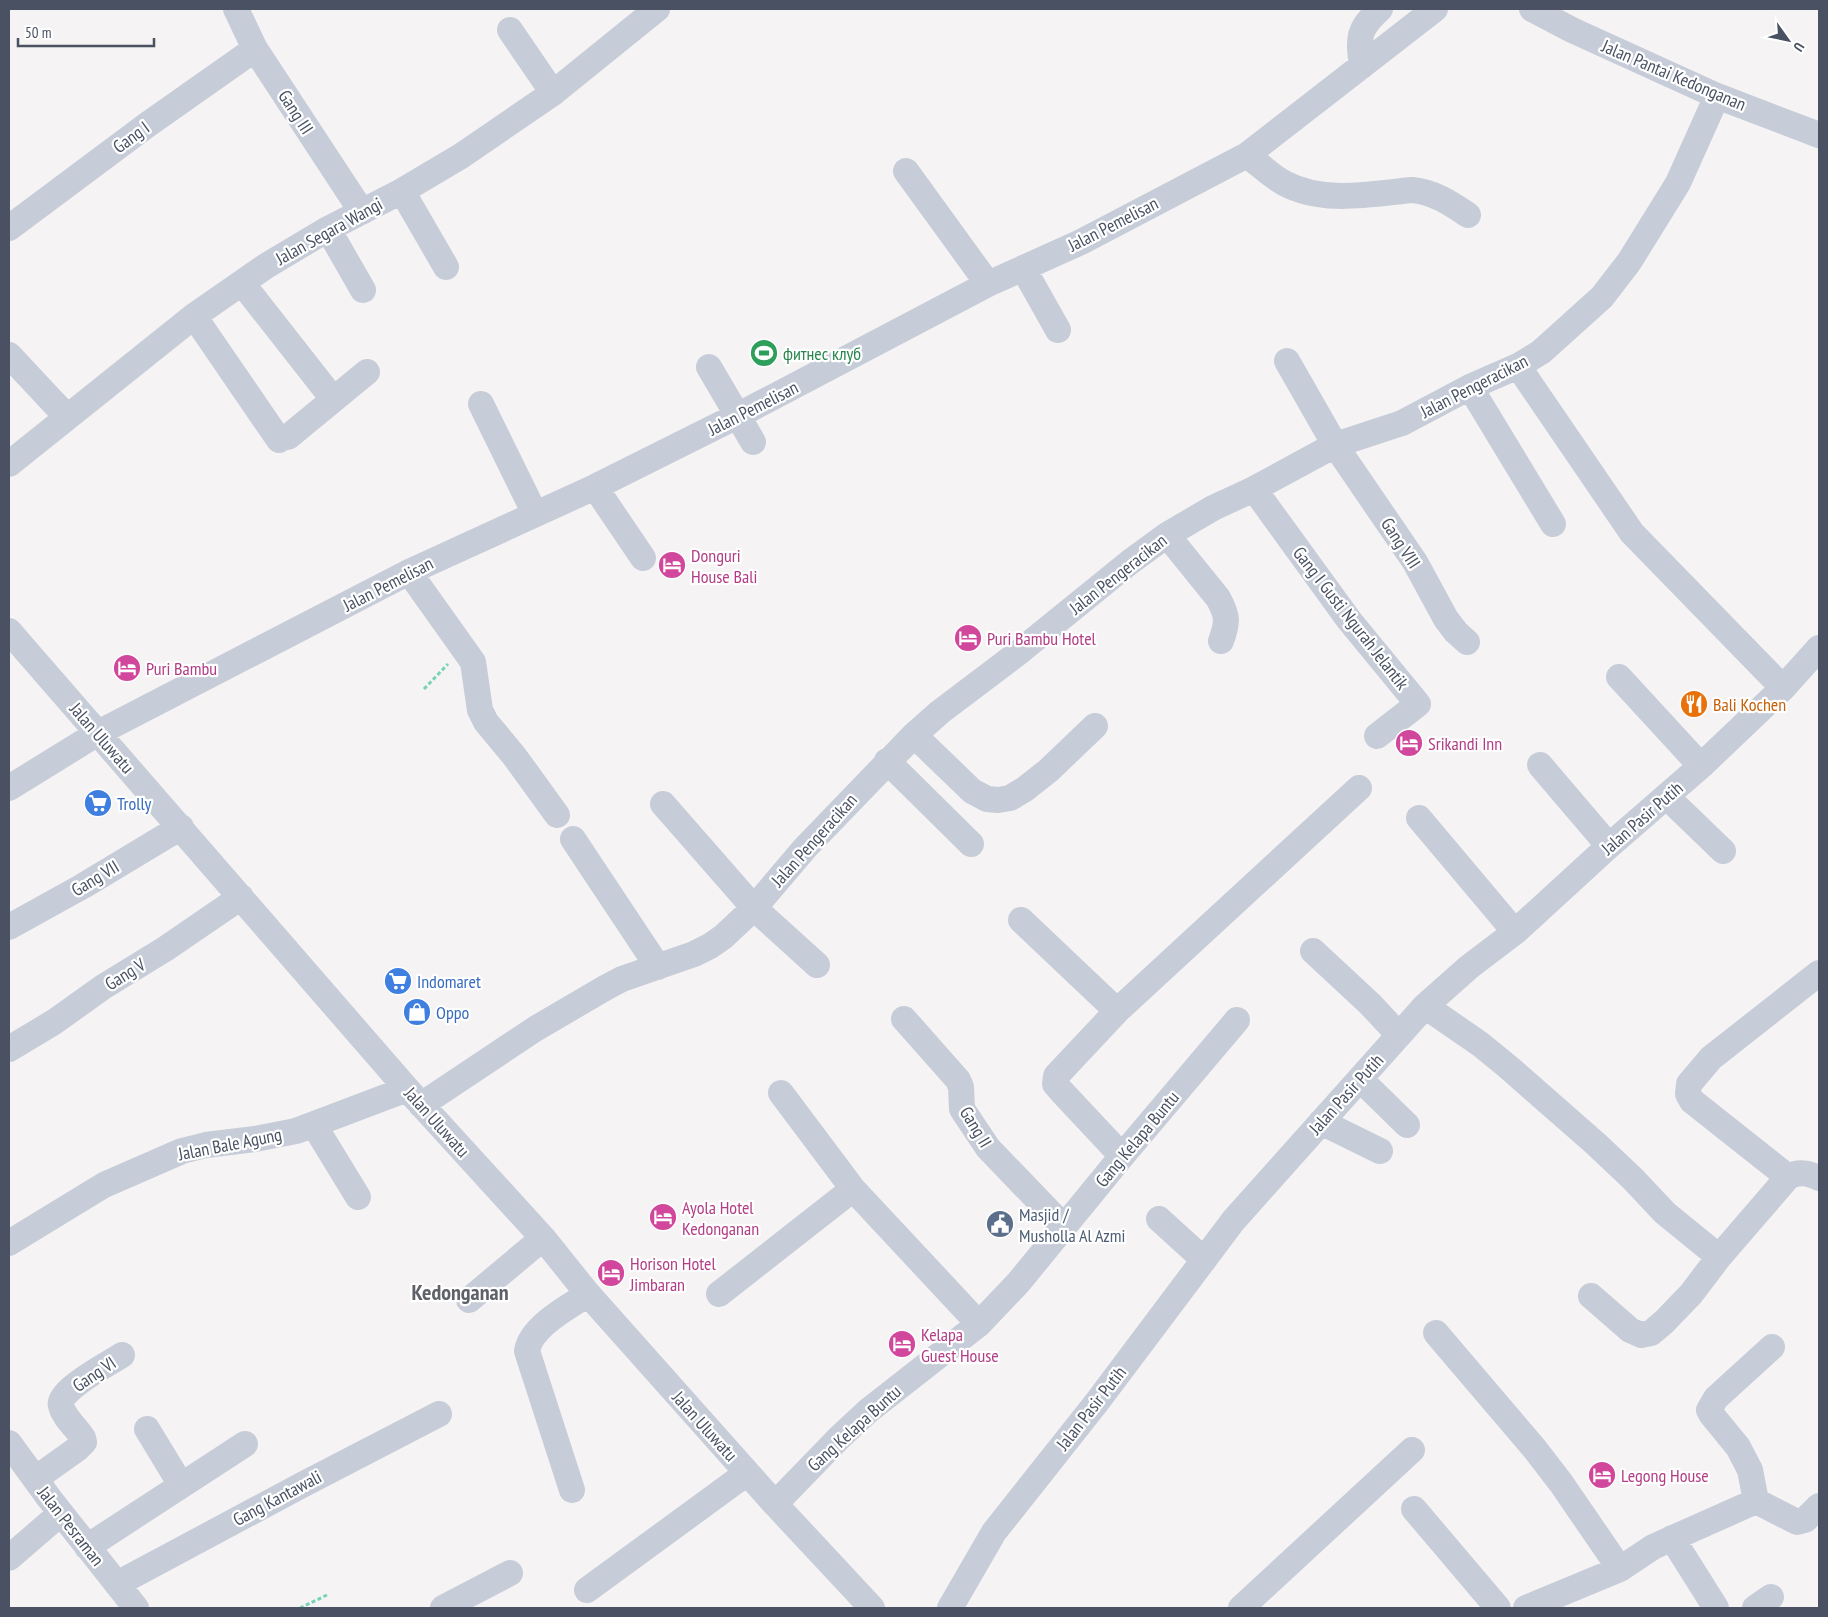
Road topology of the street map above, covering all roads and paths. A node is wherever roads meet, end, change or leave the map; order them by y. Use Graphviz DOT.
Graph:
graph roads {
  1 [pos="236,9"];
  2 [pos="657,9"];
  3 [pos="1380,9"];
  4 [pos="1434,9"];
  5 [pos="1532,9"];
  6 [pos="510,30"];
  7 [pos="254,49"];
  8 [pos="1362,66"];
  9 [pos="553,92"];
  10 [pos="1716,96"];
  11 [pos="1819,135"];
  12 [pos="1247,155"];
  13 [pos="906,171"];
  14 [pos="402,191"];
  15 [pos="362,212"];
  16 [pos="1468,215"];
  17 [pos="9,228"];
  18 [pos="328,229"];
  19 [pos="446,267"];
  20 [pos="1023,268"];
  21 [pos="242,283"];
  22 [pos="988,284"];
  23 [pos="363,290"];
  24 [pos="194,316"];
  25 [pos="1058,330"];
  26 [pos="9,356"];
  27 [pos="1287,361"];
  28 [pos="1518,366"];
  29 [pos="709,367"];
  30 [pos="367,372"];
  31 [pos="1470,387"];
  32 [pos="333,400"];
  33 [pos="481,404"];
  34 [pos="737,416"];
  35 [pos="67,417"];
  36 [pos="753,442"];
  37 [pos="1335,445"];
  38 [pos="9,464"];
  39 [pos="596,487"];
  40 [pos="1254,489"];
  41 [pos="534,514"];
  42 [pos="1554,524"];
  43 [pos="1167,535"];
  44 [pos="643,558"];
  45 [pos="410,572"];
  46 [pos="9,631"];
  47 [pos="1221,642"];
  48 [pos="1466,642"];
  49 [pos="464,648"];
  50 [pos="1819,648"];
  51 [pos="1619,677"];
  52 [pos="1782,688"];
  53 [pos="424,689"];
  54 [pos="1095,726"];
  55 [pos="98,733"];
  56 [pos="914,735"];
  57 [pos="1378,736"];
  58 [pos="887,761"];
  59 [pos="1540,765"];
  60 [pos="1701,766"];
  61 [pos="9,788"];
  62 [pos="1359,788"];
  63 [pos="1667,796"];
  64 [pos="663,804"];
  65 [pos="557,816"];
  66 [pos="1419,818"];
  67 [pos="180,827"];
  68 [pos="573,839"];
  69 [pos="971,844"];
  70 [pos="1609,846"];
  71 [pos="1722,851"];
  72 [pos="241,897"];
  73 [pos="754,908"];
  74 [pos="1021,920"];
  75 [pos="9,927"];
  76 [pos="1515,932"];
  77 [pos="1313,951"];
  78 [pos="816,965"];
  79 [pos="658,967"];
  80 [pos="1819,973"];
  81 [pos="1425,1006"];
  82 [pos="1117,1011"];
  83 [pos="904,1019"];
  84 [pos="1236,1020"];
  85 [pos="1399,1035"];
  86 [pos="9,1049"];
  87 [pos="1360,1079"];
  88 [pos="781,1093"];
  89 [pos="414,1097"];
  90 [pos="1321,1122"];
  91 [pos="1407,1124"];
  92 [pos="314,1126"];
  93 [pos="1380,1151"];
  94 [pos="1122,1156"];
  95 [pos="1788,1177"];
  96 [pos="1819,1178"];
  97 [pos="853,1189"];
  98 [pos="358,1198"];
  99 [pos="1159,1219"];
  100 [pos="1064,1227"];
  101 [pos="543,1238"];
  102 [pos="9,1243"];
  103 [pos="1719,1257"];
  104 [pos="1204,1260"];
  105 [pos="588,1294"];
  106 [pos="719,1294"];
  107 [pos="1591,1296"];
  108 [pos="468,1300"];
  109 [pos="979,1324"];
  110 [pos="1436,1333"];
  111 [pos="1772,1347"];
  112 [pos="122,1355"];
  113 [pos="439,1414"];
  114 [pos="147,1429"];
  115 [pos="9,1443"];
  116 [pos="245,1444"];
  117 [pos="1412,1450"];
  118 [pos="747,1473"];
  119 [pos="35,1479"];
  120 [pos="181,1485"];
  121 [pos="572,1490"];
  122 [pos="1756,1501"];
  123 [pos="775,1504"];
  124 [pos="1819,1506"];
  125 [pos="1414,1509"];
  126 [pos="60,1513"];
  127 [pos="1672,1538"];
  128 [pos="87,1547"];
  129 [pos="9,1558"];
  130 [pos="1620,1569"];
  131 [pos="510,1574"];
  132 [pos="117,1584"];
  133 [pos="587,1590"];
  134 [pos="326,1595"];
  135 [pos="136,1608"];
  136 [pos="300,1608"];
  137 [pos="443,1608"];
  138 [pos="872,1608"];
  139 [pos="950,1608"];
  140 [pos="1241,1608"];
  141 [pos="1498,1608"];
  142 [pos="1526,1608"];
  143 [pos="1716,1608"];
  1 -- 7 [label="street, Gang III"];
  2 -- 9 [label="street, Jalan Segara Wangi"];
  3 -- 8 [label="street"];
  4 -- 8 [label="street, Jalan Pemelisan"];
  5 -- 10 [label="street, Jalan Pantai Kedonganan"];
  6 -- 9 [label="street"];
  7 -- 15 [label="street, Gang III"];
  7 -- 17 [label="street, Gang I"];
  8 -- 12 [label="street, Jalan Pemelisan"];
  9 -- 14 [label="street, Jalan Segara Wangi"];
  10 -- 11 [label="street, Jalan Pantai Kedonganan"];
  10 -- 28 [label="street, Jalan Pengeracikan"];
  12 -- 16 [label="street"];
  12 -- 20 [label="street, Jalan Pemelisan"];
  13 -- 22 [label="street"];
  14 -- 15 [label="street, Jalan Segara Wangi"];
  14 -- 19 [label="street"];
  15 -- 18 [label="street, Jalan Segara Wangi"];
  18 -- 21 [label="street, Jalan Segara Wangi"];
  18 -- 23 [label="street"];
  20 -- 22 [label="street, Jalan Pemelisan"];
  20 -- 25 [label="street"];
  21 -- 24 [label="street, Jalan Segara Wangi"];
  21 -- 32 [label="street"];
  22 -- 34 [label="street, Jalan Pemelisan"];
  24 -- 32 [label="street"];
  24 -- 35 [label="street, Jalan Segara Wangi"];
  26 -- 35 [label="street"];
  27 -- 37 [label="street, Gang VIII"];
  28 -- 31 [label="street, Jalan Pengeracikan"];
  28 -- 52 [label="street"];
  29 -- 34 [label="street"];
  30 -- 32 [label="street"];
  31 -- 37 [label="street, Jalan Pengeracikan"];
  31 -- 42 [label="street"];
  33 -- 41 [label="street"];
  34 -- 36 [label="street"];
  34 -- 39 [label="street, Jalan Pemelisan"];
  35 -- 38 [label="street, Jalan Segara Wangi"];
  37 -- 40 [label="street, Jalan Pengeracikan"];
  37 -- 48 [label="street, Gang VIII"];
  39 -- 41 [label="street, Jalan Pemelisan"];
  39 -- 44 [label="street"];
  40 -- 43 [label="street, Jalan Pengeracikan"];
  40 -- 57 [label="street, Gang I Gusti Ngurah Jelantik"];
  41 -- 45 [label="street, Jalan Pemelisan"];
  43 -- 47 [label="street"];
  43 -- 56 [label="street, Jalan Pengeracikan"];
  45 -- 49 [label="street"];
  45 -- 55 [label="street, Jalan Pemelisan"];
  46 -- 55 [label="street, Jalan Uluwatu"];
  49 -- 53 [label="path"];
  49 -- 65 [label="street"];
  50 -- 52 [label="street, Jalan Pasir Putih"];
  51 -- 60 [label="street"];
  52 -- 60 [label="street, Jalan Pasir Putih"];
  54 -- 56 [label="street"];
  55 -- 61 [label="street, Jalan Pemelisan"];
  55 -- 67 [label="street, Jalan Uluwatu"];
  56 -- 58 [label="street, Jalan Pengeracikan"];
  58 -- 69 [label="street"];
  58 -- 73 [label="street, Jalan Pengeracikan"];
  59 -- 70 [label="street"];
  60 -- 63 [label="street, Jalan Pasir Putih"];
  62 -- 82 [label="street"];
  63 -- 70 [label="street, Jalan Pasir Putih"];
  63 -- 71 [label="street"];
  64 -- 73 [label="street"];
  66 -- 76 [label="street"];
  67 -- 72 [label="street, Jalan Uluwatu"];
  67 -- 75 [label="street, Gang VII"];
  68 -- 79 [label="street"];
  70 -- 76 [label="street, Jalan Pasir Putih"];
  72 -- 86 [label="street, Gang V"];
  72 -- 89 [label="street, Jalan Uluwatu"];
  73 -- 78 [label="street"];
  73 -- 79 [label="street, Jalan Pengeracikan"];
  74 -- 82 [label="street"];
  76 -- 81 [label="street, Jalan Pasir Putih"];
  77 -- 85 [label="street"];
  79 -- 89 [label="street, Jalan Pengeracikan"];
  80 -- 95 [label="street"];
  81 -- 85 [label="street, Jalan Pasir Putih"];
  81 -- 103 [label="street"];
  82 -- 94 [label="street"];
  83 -- 100 [label="street, Gang II"];
  84 -- 94 [label="street, Gang Kelapa Buntu"];
  85 -- 87 [label="street, Jalan Pasir Putih"];
  87 -- 90 [label="street, Jalan Pasir Putih"];
  87 -- 91 [label="street"];
  88 -- 97 [label="street"];
  89 -- 92 [label="street, Jalan Bale Agung"];
  89 -- 101 [label="street, Jalan Uluwatu"];
  90 -- 93 [label="street"];
  90 -- 104 [label="street, Jalan Pasir Putih"];
  92 -- 98 [label="street"];
  92 -- 102 [label="street, Jalan Bale Agung"];
  94 -- 100 [label="street, Gang Kelapa Buntu"];
  95 -- 96 [label="street"];
  95 -- 103 [label="street"];
  97 -- 106 [label="street"];
  97 -- 109 [label="street"];
  99 -- 104 [label="street"];
  100 -- 109 [label="street, Gang Kelapa Buntu"];
  101 -- 105 [label="street, Jalan Uluwatu"];
  101 -- 108 [label="street"];
  103 -- 107 [label="street"];
  104 -- 139 [label="street, Jalan Pasir Putih"];
  105 -- 118 [label="street, Jalan Uluwatu"];
  105 -- 121 [label="street"];
  109 -- 123 [label="street, Gang Kelapa Buntu"];
  110 -- 130 [label="street"];
  111 -- 122 [label="street"];
  112 -- 119 [label="street, Gang VI"];
  113 -- 132 [label="street, Gang Kantawali"];
  114 -- 120 [label="street"];
  115 -- 119 [label="street, Jalan Pesraman"];
  116 -- 120 [label="street"];
  117 -- 140 [label="street"];
  118 -- 123 [label="street, Jalan Uluwatu"];
  118 -- 133 [label="street"];
  119 -- 126 [label="street, Jalan Pesraman"];
  120 -- 128 [label="street"];
  122 -- 124 [label="street"];
  122 -- 127 [label="street"];
  123 -- 138 [label="street, Jalan Uluwatu"];
  125 -- 141 [label="street"];
  126 -- 128 [label="street, Jalan Pesraman"];
  126 -- 129 [label="street"];
  127 -- 130 [label="street"];
  127 -- 143 [label="street"];
  128 -- 132 [label="street, Jalan Pesraman"];
  130 -- 142 [label="street"];
  131 -- 137 [label="street"];
  132 -- 135 [label="street, Jalan Pesraman"];
  134 -- 136 [label="path"];
}
